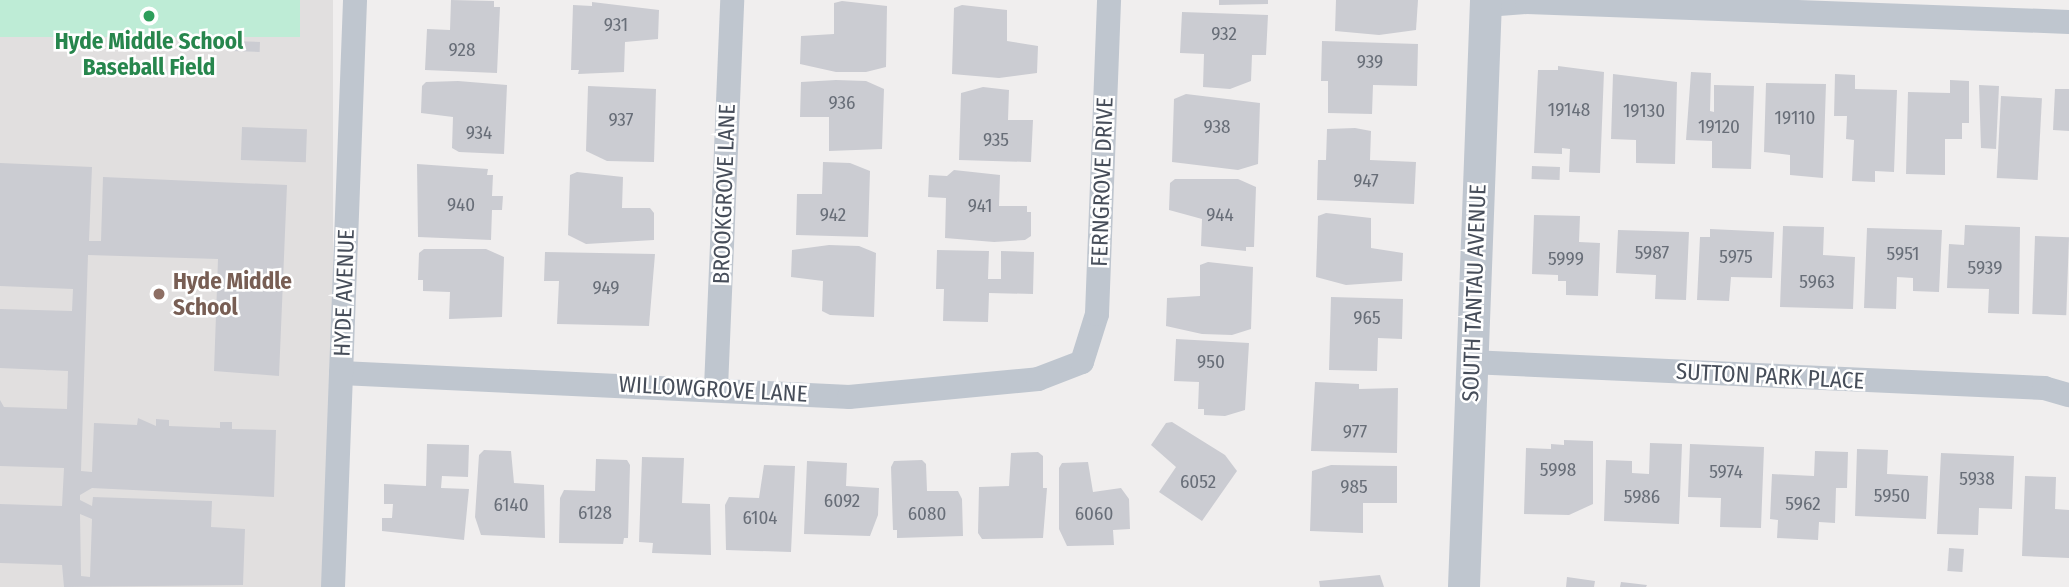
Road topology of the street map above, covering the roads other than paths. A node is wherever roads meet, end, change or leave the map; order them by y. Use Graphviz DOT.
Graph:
graph roads {
  1 [pos="355,0"];
  2 [pos="732,0"];
  3 [pos="1109,0"];
  4 [pos="1486,3"];
  5 [pos="1860,8"];
  6 [pos="2069,22"];
  7 [pos="1082,362"];
  8 [pos="1470,362"];
  9 [pos="341,373"];
  10 [pos="716,388"];
  11 [pos="2069,395"];
  12 [pos="332,587"];
  13 [pos="1464,587"];
  1 -- 9 [label="street, HYDE AVENUE"];
  2 -- 10 [label="street, BROOKGROVE LANE"];
  3 -- 7 [label="street, FERNGROVE DRIVE"];
  4 -- 5 [label="street"];
  4 -- 8 [label="street, SOUTH TANTAU AVENUE"];
  5 -- 6 [label="street"];
  7 -- 10 [label="street, WILLOWGROVE LANE"];
  8 -- 11 [label="street, SUTTON PARK PLACE"];
  8 -- 13 [label="street, SOUTH TANTAU AVENUE"];
  9 -- 10 [label="street, WILLOWGROVE LANE"];
  9 -- 12 [label="street, HYDE AVENUE"];
}
